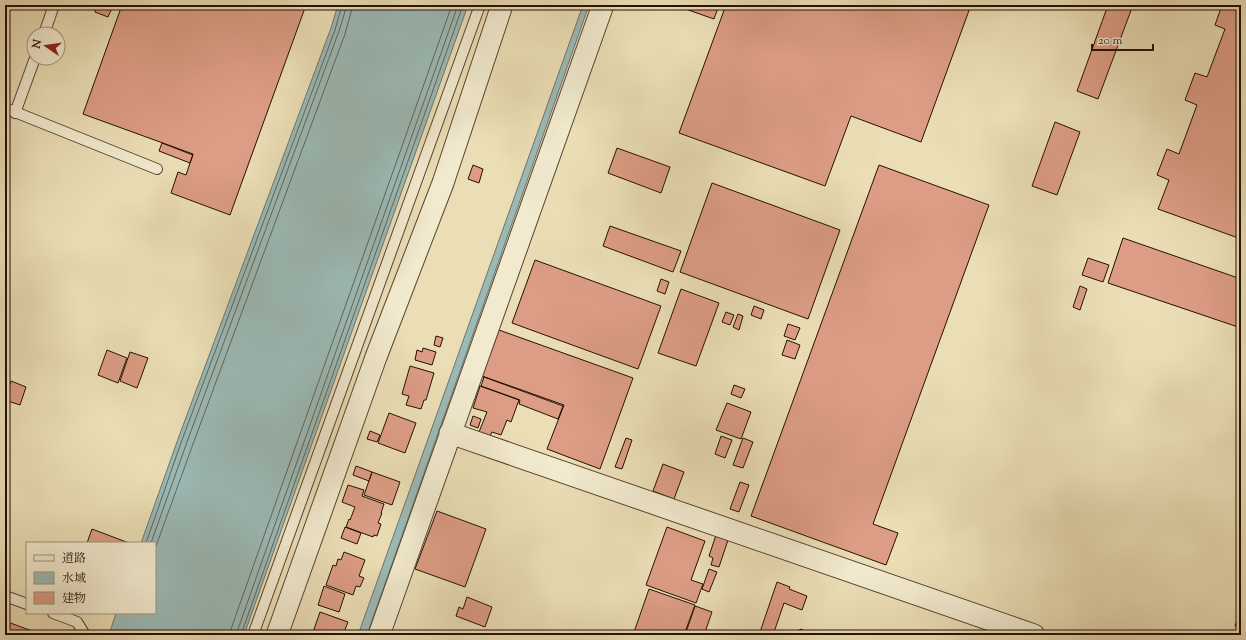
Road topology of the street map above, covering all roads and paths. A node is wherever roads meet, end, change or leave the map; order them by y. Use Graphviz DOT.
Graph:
graph roads {
  1 [pos="54,5"];
  2 [pos="480,5"];
  3 [pos="502,5"];
  4 [pos="603,5"];
  5 [pos="47,26"];
  6 [pos="32,66"];
  7 [pos="5,108"];
  8 [pos="15,113"];
  9 [pos="157,169"];
  10 [pos="450,433"];
  11 [pos="5,596"];
  12 [pos="26,604"];
  13 [pos="55,614"];
  14 [pos="85,635"];
  15 [pos="253,635"];
  16 [pos="277,635"];
  17 [pos="378,635"];
  18 [pos="1034,635"];
  1 -- 5 [label="lane"];
  2 -- 15 [label="lane"];
  3 -- 16 [label="street"];
  4 -- 10 [label="street"];
  6 -- 8 [label="lane"];
  7 -- 8 [label="lane"];
  8 -- 9 [label="lane"];
  10 -- 17 [label="street"];
  10 -- 18 [label="street"];
  11 -- 12 [label="lane"];
  13 -- 14 [label="lane"];
}
